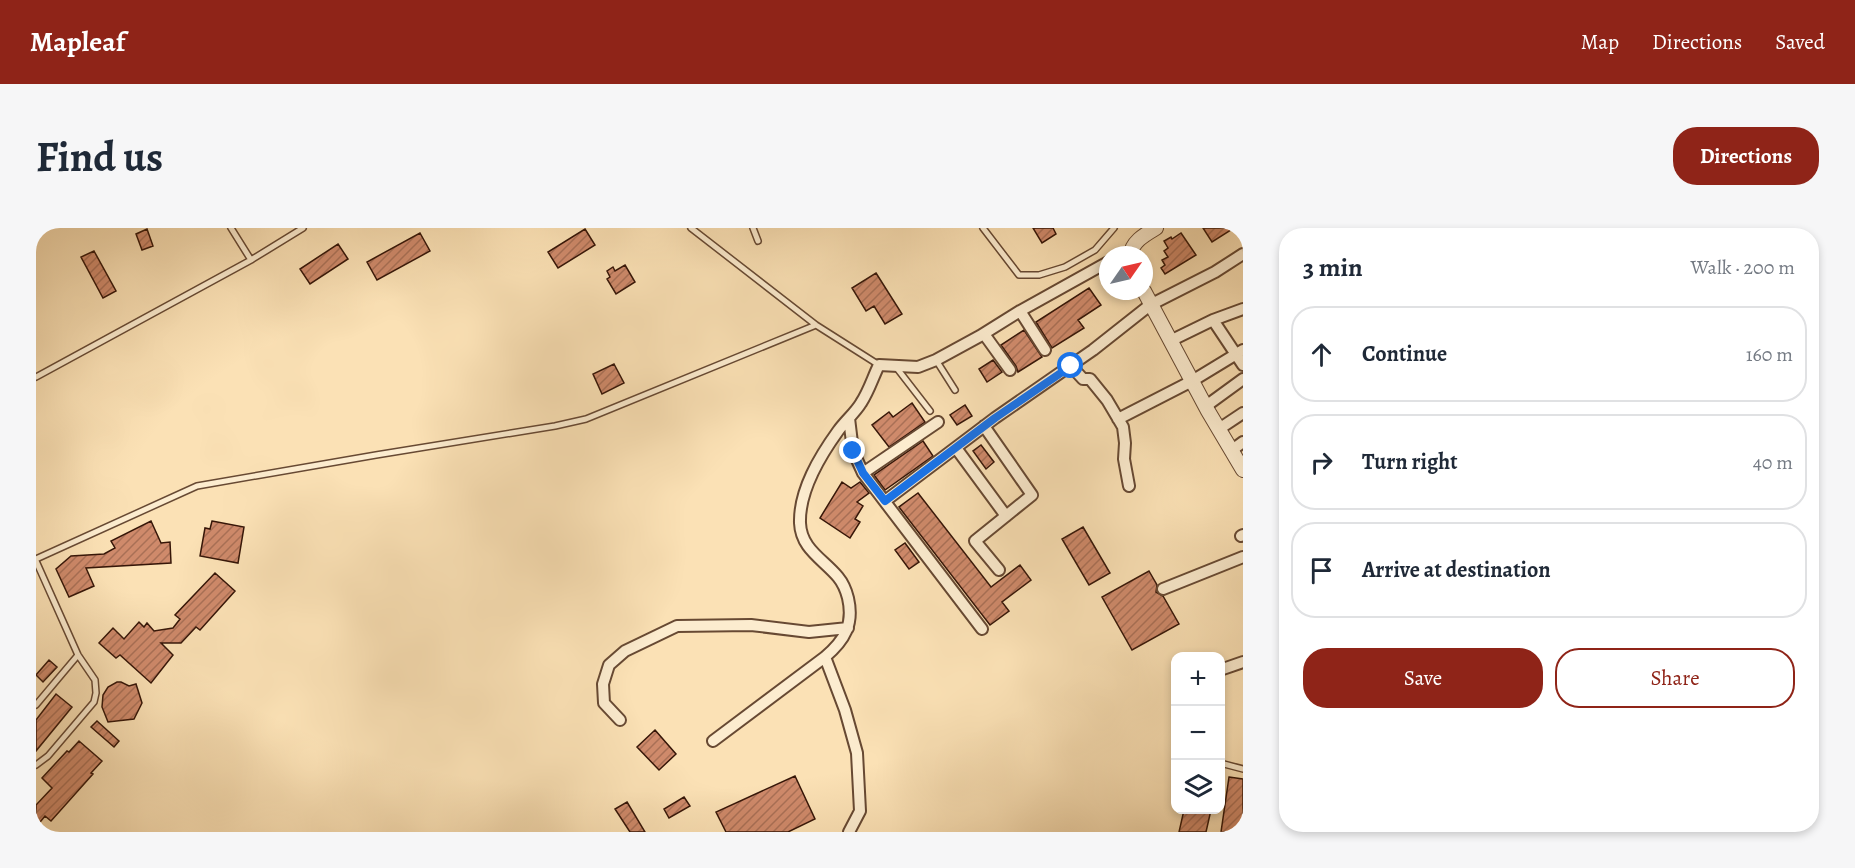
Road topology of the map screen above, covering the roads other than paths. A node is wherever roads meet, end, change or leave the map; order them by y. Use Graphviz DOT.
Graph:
graph roads {
  1 [pos="231,228"];
  2 [pos="303,228"];
  3 [pos="691,228"];
  4 [pos="753,228"];
  5 [pos="983,228"];
  6 [pos="1114,228"];
  7 [pos="1151,229"];
  8 [pos="758,242"];
  9 [pos="1133,246"];
  10 [pos="1243,254"];
  11 [pos="251,260"];
  12 [pos="1099,267"];
  13 [pos="1148,300"];
  14 [pos="1150,305"];
  15 [pos="1243,309"];
  16 [pos="1020,311"];
  17 [pos="1213,320"];
  18 [pos="816,326"];
  19 [pos="984,334"];
  20 [pos="1170,341"];
  21 [pos="1045,350"];
  22 [pos="1240,352"];
  23 [pos="936,360"];
  24 [pos="879,365"];
  25 [pos="1243,365"];
  26 [pos="1071,366"];
  27 [pos="897,367"];
  28 [pos="1010,370"];
  29 [pos="36,377"];
  30 [pos="1243,379"];
  31 [pos="1192,381"];
  32 [pos="955,390"];
  33 [pos="1206,406"];
  34 [pos="930,411"];
  35 [pos="1243,413"];
  36 [pos="849,418"];
  37 [pos="1118,419"];
  38 [pos="938,422"];
  39 [pos="984,426"];
  40 [pos="1219,429"];
  41 [pos="1237,446"];
  42 [pos="956,448"];
  43 [pos="1243,470"];
  44 [pos="863,473"];
  45 [pos="1129,486"];
  46 [pos="885,501"];
  47 [pos="1006,516"];
  48 [pos="1243,557"];
  49 [pos="36,560"];
  50 [pos="999,570"];
  51 [pos="1163,589"];
  52 [pos="848,628"];
  53 [pos="982,628"];
  54 [pos="78,655"];
  55 [pos="825,657"];
  56 [pos="1243,662"];
  57 [pos="1225,669"];
  58 [pos="36,705"];
  59 [pos="620,720"];
  60 [pos="713,741"];
  61 [pos="1225,764"];
  62 [pos="36,765"];
  63 [pos="1243,769"];
  64 [pos="849,832"];
  1 -- 11 [label="lane"];
  2 -- 11 [label="lane"];
  3 -- 18 [label="lane"];
  4 -- 8 [label="lane"];
  5 -- 6 [label="lane"];
  7 -- 9 [label="street"];
  10 -- 14 [label="street"];
  11 -- 29 [label="lane"];
  12 -- 16 [label="street"];
  13 -- 14 [label="street"];
  14 -- 20 [label="street"];
  14 -- 26 [label="street"];
  15 -- 17 [label="street"];
  16 -- 19 [label="street"];
  16 -- 21 [label="street"];
  17 -- 20 [label="street"];
  17 -- 22 [label="street"];
  18 -- 24 [label="lane"];
  18 -- 49 [label="lane"];
  19 -- 23 [label="street"];
  19 -- 28 [label="street"];
  20 -- 31 [label="street"];
  22 -- 25 [label="street"];
  22 -- 31 [label="street"];
  23 -- 27 [label="street"];
  23 -- 32 [label="lane"];
  24 -- 27 [label="street"];
  24 -- 36 [label="street"];
  26 -- 37 [label="street"];
  26 -- 39 [label="street"];
  27 -- 34 [label="lane"];
  30 -- 33 [label="street"];
  31 -- 33 [label="street"];
  31 -- 37 [label="street"];
  33 -- 40 [label="street"];
  35 -- 40 [label="street"];
  36 -- 44 [label="street"];
  36 -- 52 [label="street"];
  37 -- 45 [label="street"];
  38 -- 44 [label="street"];
  39 -- 42 [label="street"];
  39 -- 47 [label="street"];
  40 -- 41 [label="street"];
  41 -- 43 [label="street"];
  42 -- 46 [label="street"];
  42 -- 47 [label="street"];
  44 -- 46 [label="street"];
  46 -- 53 [label="street"];
  47 -- 50 [label="street"];
  48 -- 51 [label="street"];
  49 -- 54 [label="lane"];
  52 -- 55 [label="street"];
  52 -- 59 [label="street"];
  54 -- 58 [label="lane"];
  54 -- 62 [label="lane"];
  55 -- 60 [label="street"];
  55 -- 64 [label="street"];
  56 -- 57 [label="street"];
  61 -- 63 [label="lane"];
}
